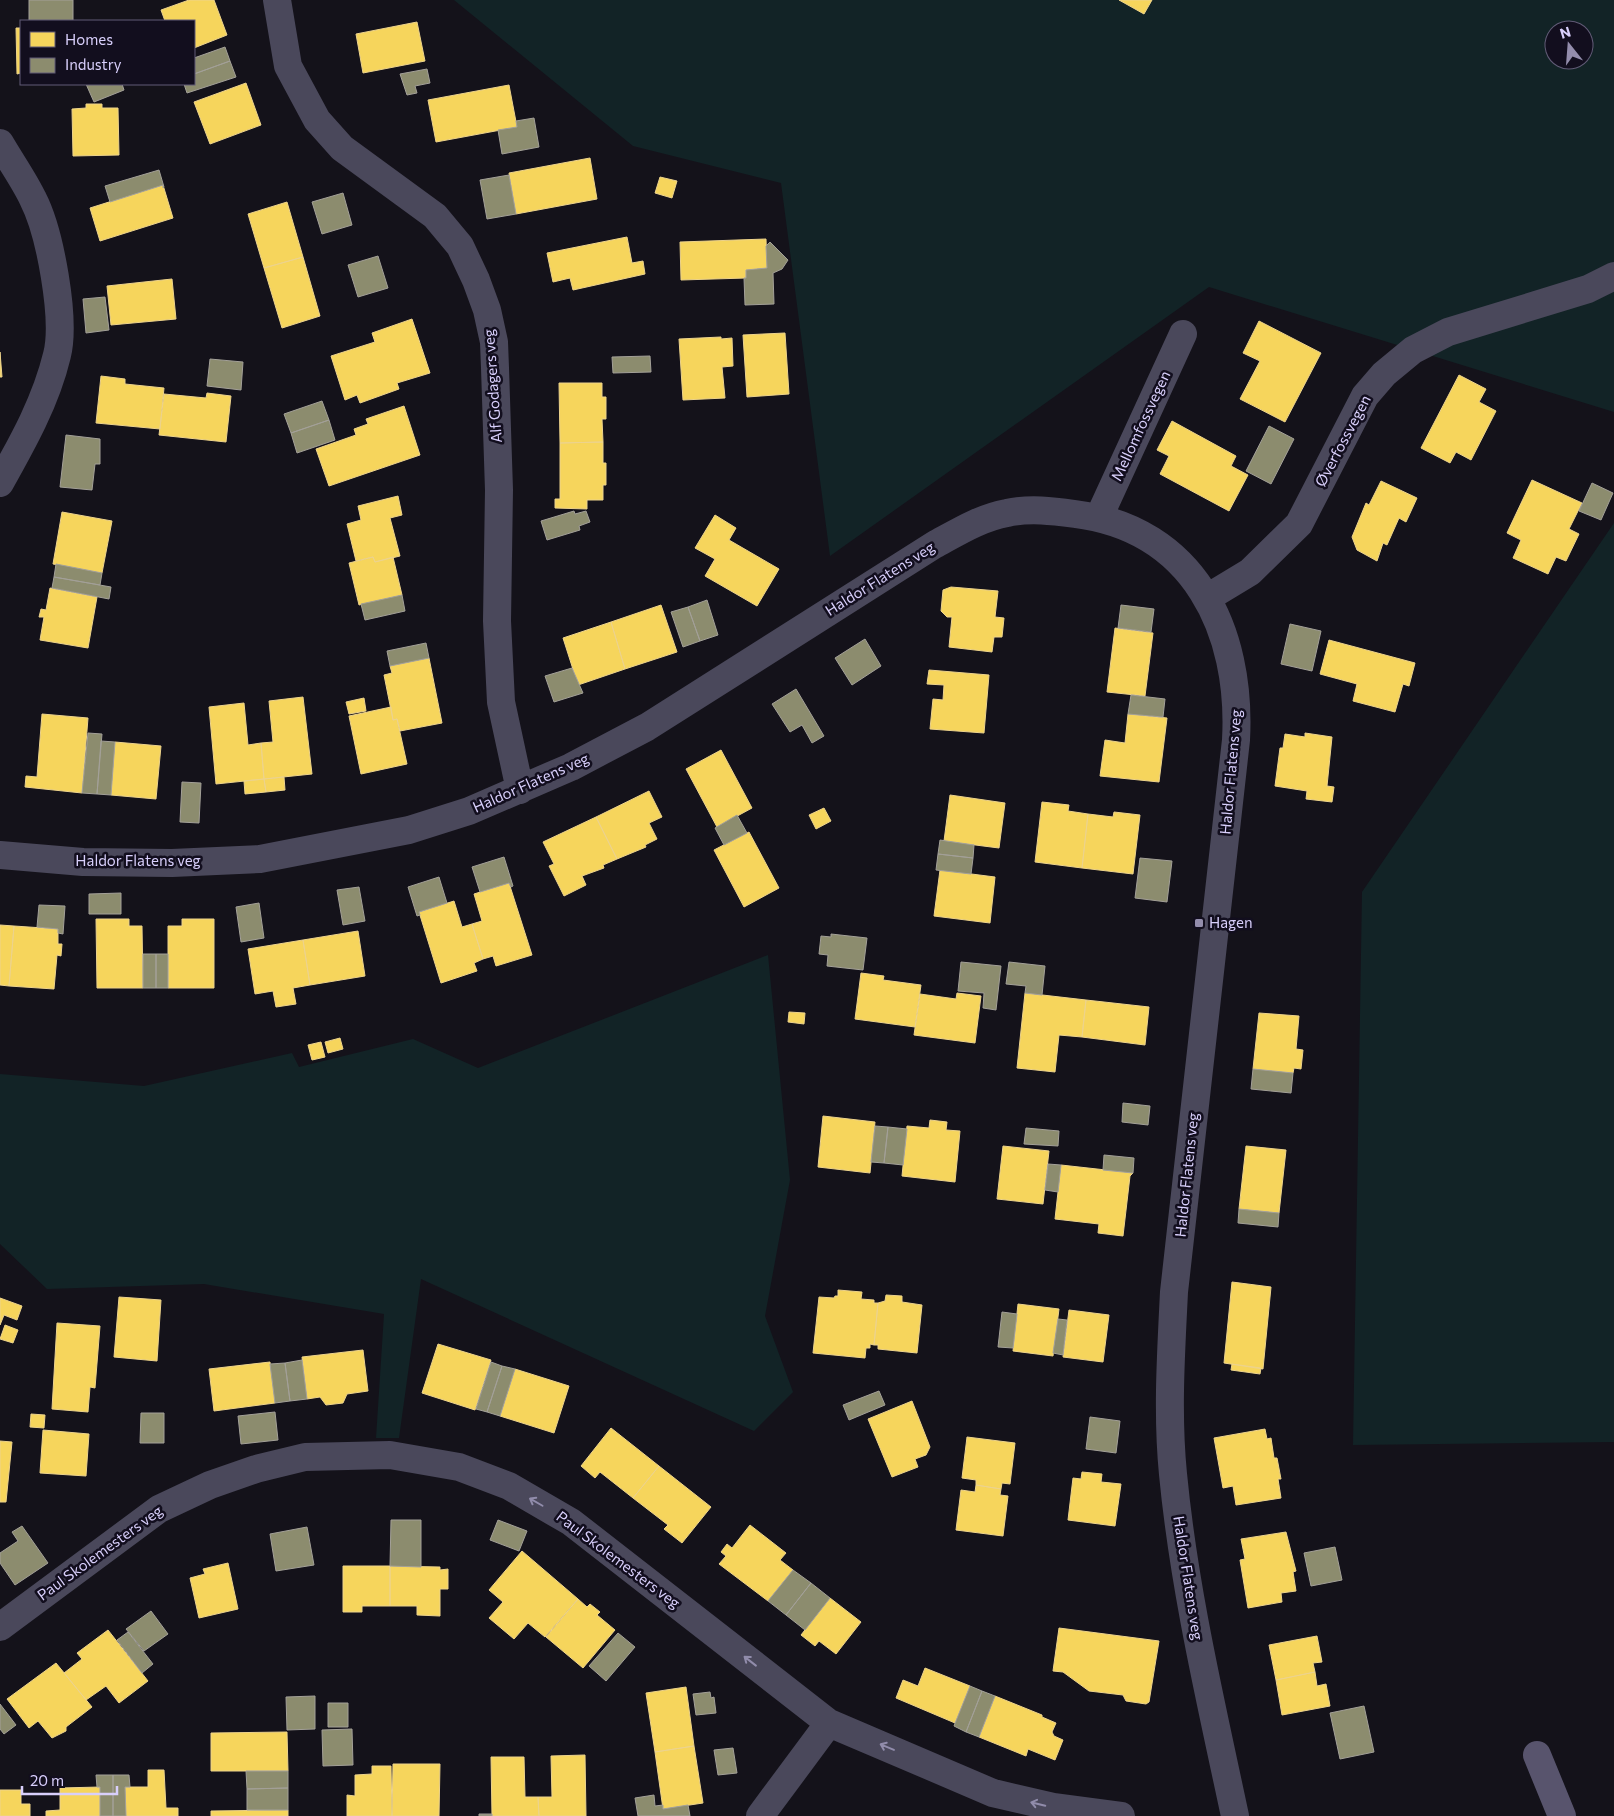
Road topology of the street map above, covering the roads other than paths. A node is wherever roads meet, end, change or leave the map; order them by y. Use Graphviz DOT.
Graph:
graph roads {
  1 [pos="277,0"];
  2 [pos="0,143"];
  3 [pos="1614,276"];
  4 [pos="1183,334"];
  5 [pos="0,483"];
  6 [pos="1099,517"];
  7 [pos="1207,598"];
  8 [pos="520,790"];
  9 [pos="0,855"];
  10 [pos="0,1627"];
  11 [pos="829,1723"];
  12 [pos="1537,1755"];
  13 [pos="760,1816"];
  14 [pos="1121,1816"];
  15 [pos="1235,1816"];
  16 [pos="1562,1816"];
  1 -- 8 [label="street, Alf Godagers veg"];
  2 -- 5 [label="street"];
  3 -- 7 [label="street, Øverfossvegen"];
  4 -- 6 [label="street, Mellomfossvegen"];
  6 -- 7 [label="street, Haldor Flatens veg"];
  6 -- 8 [label="street, Haldor Flatens veg"];
  7 -- 15 [label="street, Haldor Flatens veg"];
  8 -- 9 [label="street, Haldor Flatens veg"];
  11 -- 10 [label="street, Paul Skolemesters veg, one-way"];
  11 -- 13 [label="street"];
  14 -- 11 [label="street, Paul Skolemesters veg, one-way"];
  12 -- 16 [label="street"];
}
